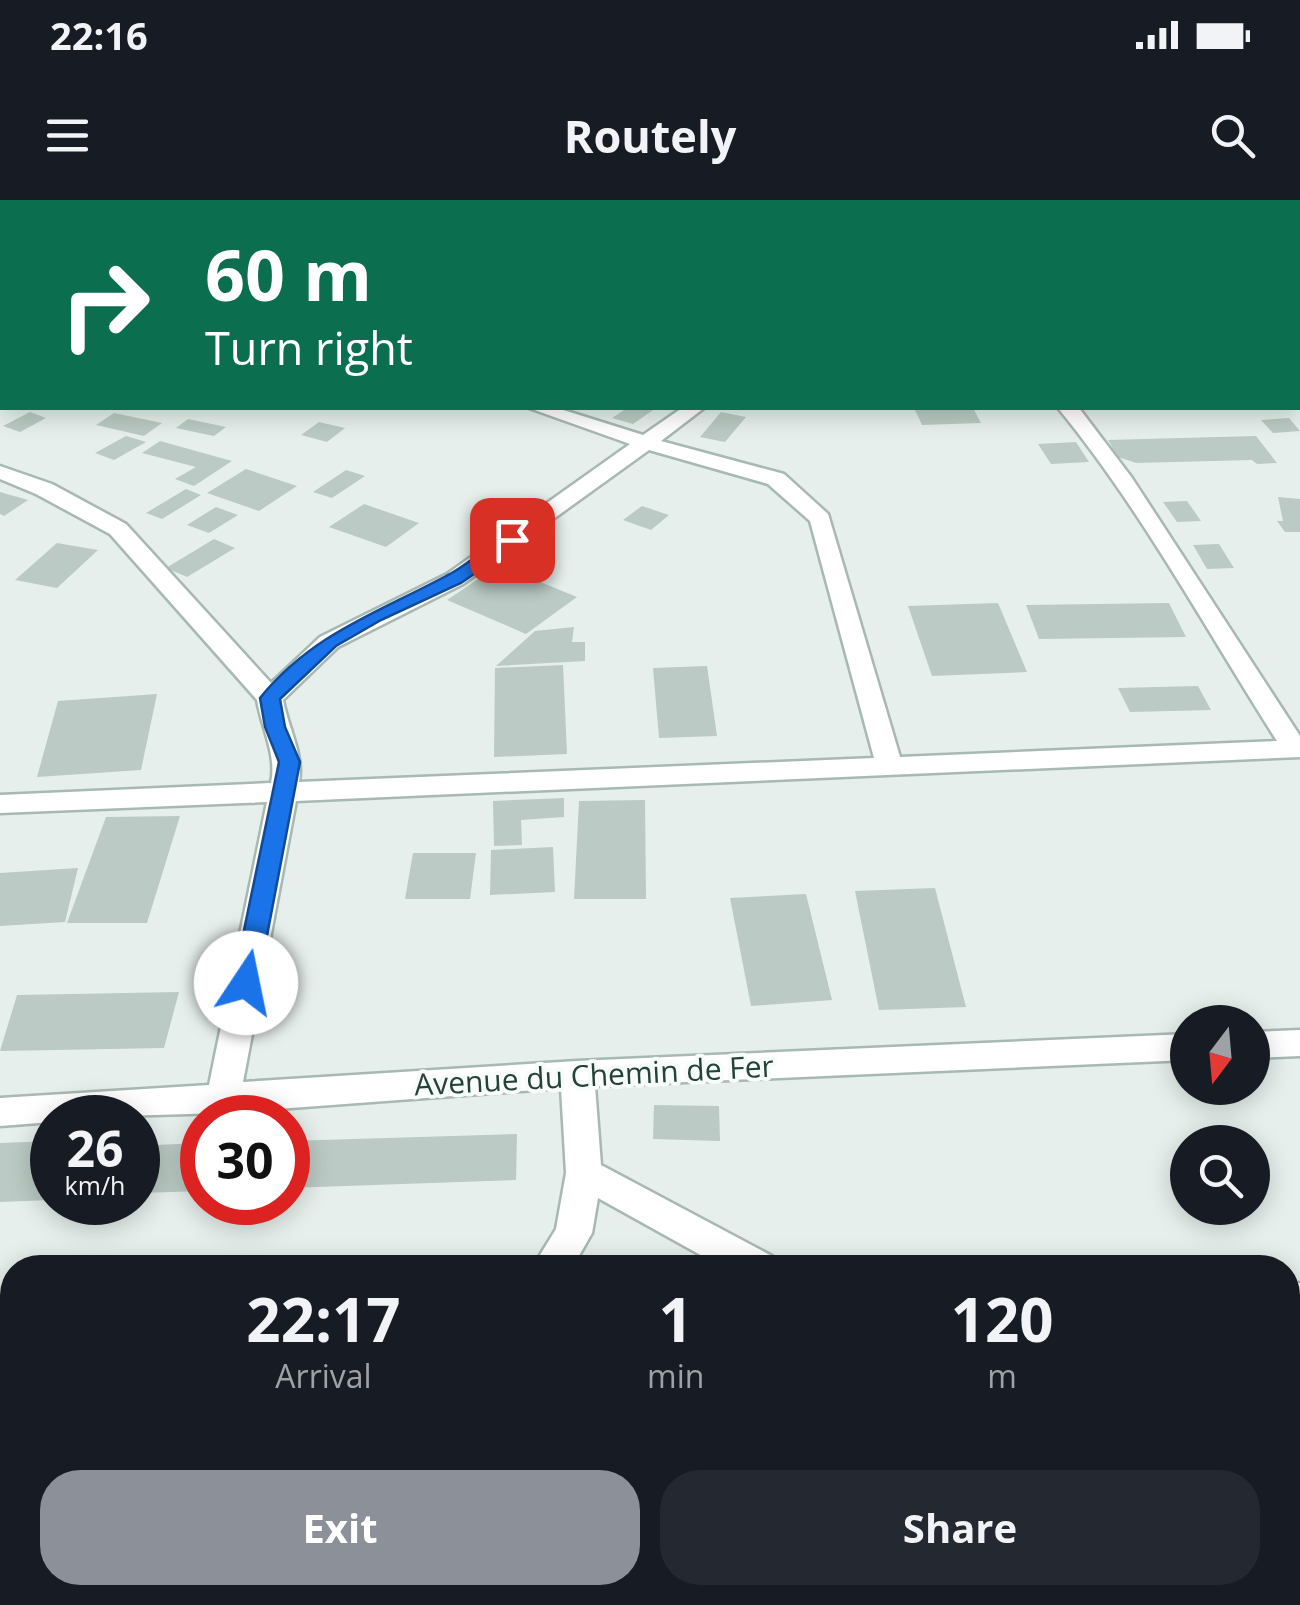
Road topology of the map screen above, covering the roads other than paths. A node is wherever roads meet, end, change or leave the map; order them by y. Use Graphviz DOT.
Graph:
graph roads {
  1 [pos="544,410"];
  2 [pos="691,410"];
  3 [pos="1070,410"];
  4 [pos="646,443"];
  5 [pos="0,472"];
  6 [pos="270,698"];
  7 [pos="1298,749"];
  8 [pos="889,765"];
  9 [pos="283,790"];
  10 [pos="0,804"];
  11 [pos="1300,1042"];
  12 [pos="1270,1043"];
  13 [pos="1170,1049"];
  14 [pos="578,1074"];
  15 [pos="224,1095"];
  16 [pos="280,1095"];
  17 [pos="180,1102"];
  18 [pos="0,1112"];
  19 [pos="584,1174"];
  20 [pos="559,1255"];
  21 [pos="734,1255"];
  1 -- 4 [label="street"];
  2 -- 4 [label="street"];
  3 -- 7 [label="street"];
  4 -- 6 [label="street"];
  4 -- 8 [label="street"];
  5 -- 6 [label="street"];
  6 -- 9 [label="street"];
  7 -- 8 [label="street"];
  8 -- 9 [label="street"];
  9 -- 10 [label="street"];
  9 -- 15 [label="street"];
  11 -- 12 [label="street"];
  13 -- 14 [label="street, Avenue du Chemin de Fer"];
  14 -- 16 [label="street, Avenue du Chemin de Fer"];
  14 -- 19 [label="street"];
  17 -- 18 [label="street, Avenue du Chemin de Fer"];
  19 -- 20 [label="street"];
  19 -- 21 [label="street"];
}
